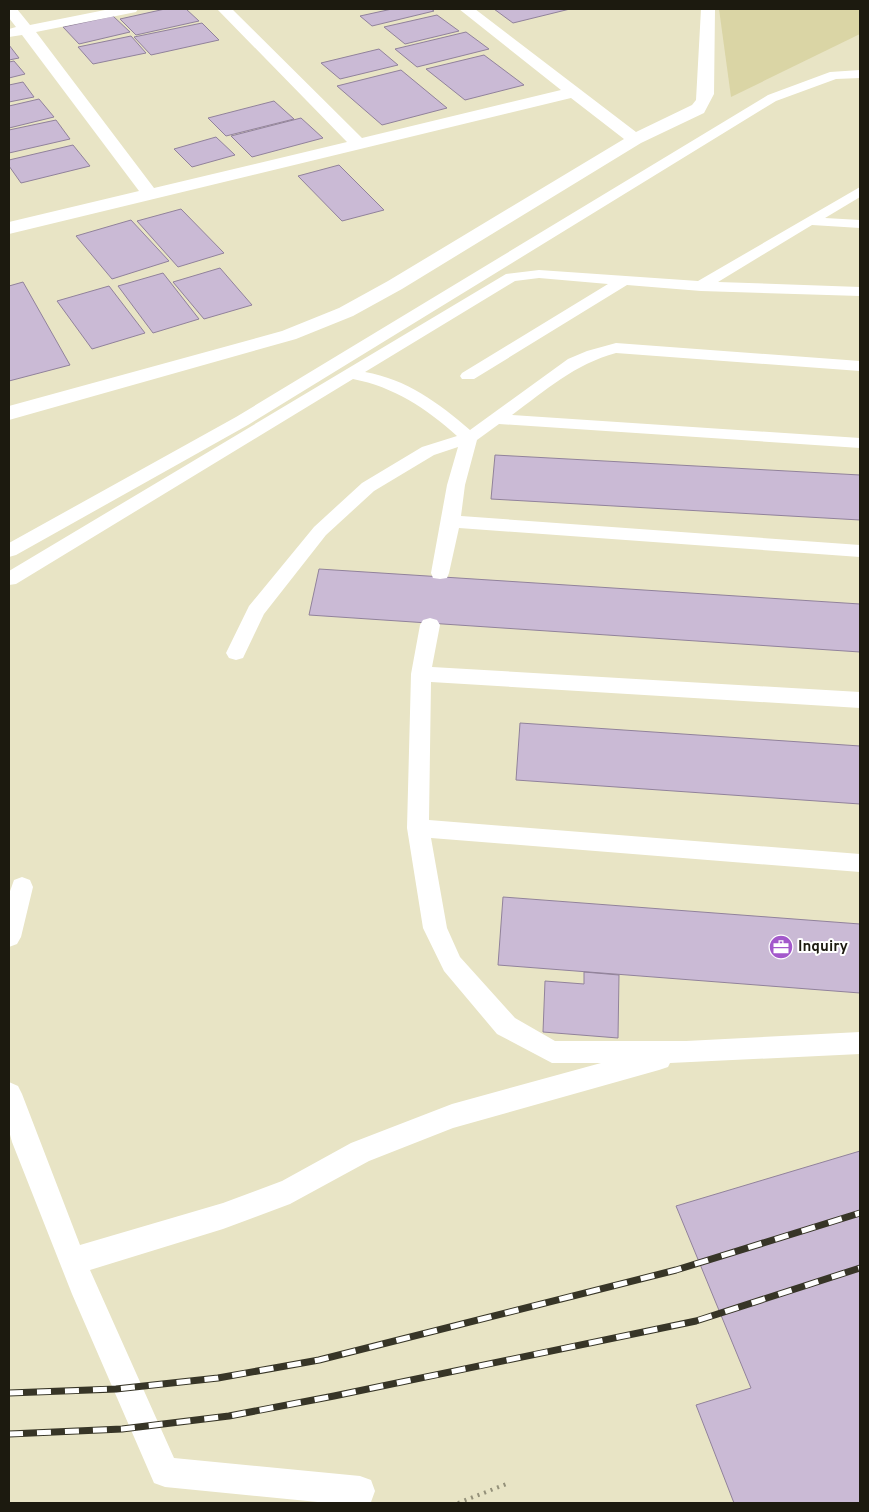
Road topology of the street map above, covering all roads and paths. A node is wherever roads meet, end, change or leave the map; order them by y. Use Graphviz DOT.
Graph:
graph roads {
  1 [pos="10,9"];
  2 [pos="131,9"];
  3 [pos="224,9"];
  4 [pos="466,9"];
  5 [pos="708,9"];
  6 [pos="26,30"];
  7 [pos="9,33"];
  8 [pos="860,74"];
  9 [pos="574,92"];
  10 [pos="635,140"];
  11 [pos="359,144"];
  12 [pos="860,191"];
  13 [pos="150,194"];
  14 [pos="810,221"];
  15 [pos="860,224"];
  16 [pos="9,228"];
  17 [pos="625,280"];
  18 [pos="701,286"];
  19 [pos="860,292"];
  20 [pos="860,366"];
  21 [pos="351,374"];
  22 [pos="468,376"];
  23 [pos="9,413"];
  24 [pos="496,418"];
  25 [pos="469,438"];
  26 [pos="860,443"];
  27 [pos="451,521"];
  28 [pos="9,551"];
  29 [pos="860,552"];
  30 [pos="440,573"];
  31 [pos="9,579"];
  32 [pos="430,625"];
  33 [pos="236,653"];
  34 [pos="421,674"];
  35 [pos="860,700"];
  36 [pos="418,828"];
  37 [pos="860,863"];
  38 [pos="22,887"];
  39 [pos="9,937"];
  40 [pos="860,1043"];
  41 [pos="686,1052"];
  42 [pos="9,1094"];
  43 [pos="74,1261"];
  44 [pos="509,1483"];
  45 [pos="360,1491"];
  46 [pos="458,1503"];
  1 -- 6 [label="street"];
  2 -- 6 [label="street"];
  3 -- 11 [label="street"];
  4 -- 9 [label="street"];
  5 -- 10 [label="street"];
  6 -- 7 [label="street"];
  6 -- 13 [label="street"];
  8 -- 28 [label="lane"];
  9 -- 10 [label="street"];
  9 -- 11 [label="street"];
  10 -- 23 [label="street"];
  11 -- 13 [label="street"];
  12 -- 14 [label="lane"];
  13 -- 16 [label="street"];
  14 -- 15 [label="lane"];
  14 -- 18 [label="lane"];
  17 -- 18 [label="lane"];
  17 -- 21 [label="lane"];
  17 -- 22 [label="lane"];
  18 -- 19 [label="lane"];
  20 -- 24 [label="lane"];
  21 -- 25 [label="lane"];
  21 -- 31 [label="lane"];
  24 -- 25 [label="lane"];
  24 -- 26 [label="lane"];
  25 -- 27 [label="lane"];
  25 -- 33 [label="lane"];
  27 -- 29 [label="lane"];
  27 -- 30 [label="lane"];
  32 -- 34 [label="lane"];
  34 -- 35 [label="lane"];
  34 -- 36 [label="lane"];
  36 -- 37 [label="lane"];
  36 -- 41 [label="lane"];
  38 -- 39 [label="lane"];
  40 -- 41 [label="lane"];
  41 -- 43 [label="lane"];
  42 -- 43 [label="lane"];
  43 -- 45 [label="lane"];
  44 -- 46 [label="path"];
}
